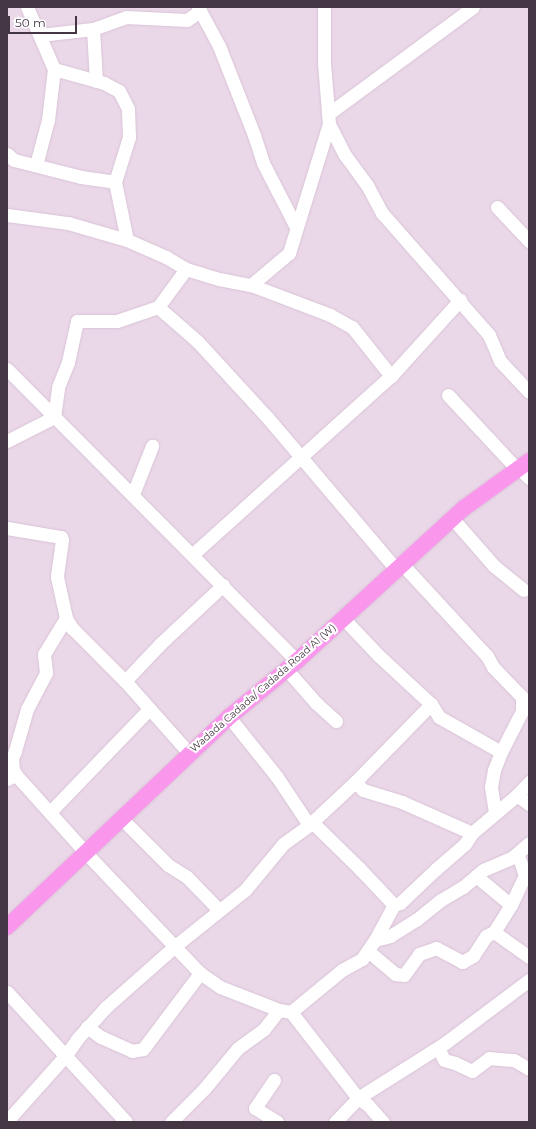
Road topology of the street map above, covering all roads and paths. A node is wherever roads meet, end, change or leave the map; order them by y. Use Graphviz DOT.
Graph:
graph roads {
  1 [pos="27,7"];
  2 [pos="324,7"];
  3 [pos="473,7"];
  4 [pos="199,9"];
  5 [pos="93,29"];
  6 [pos="40,35"];
  7 [pos="54,68"];
  8 [pos="96,81"];
  9 [pos="329,119"];
  10 [pos="7,154"];
  11 [pos="36,165"];
  12 [pos="115,182"];
  13 [pos="497,207"];
  14 [pos="7,215"];
  15 [pos="296,227"];
  16 [pos="127,240"];
  17 [pos="529,241"];
  18 [pos="186,269"];
  19 [pos="251,285"];
  20 [pos="460,300"];
  21 [pos="158,307"];
  22 [pos="7,369"];
  23 [pos="391,376"];
  24 [pos="529,392"];
  25 [pos="448,395"];
  26 [pos="54,417"];
  27 [pos="7,441"];
  28 [pos="152,446"];
  29 [pos="301,458"];
  30 [pos="524,470"];
  31 [pos="133,494"];
  32 [pos="452,518"];
  33 [pos="7,528"];
  34 [pos="193,554"];
  35 [pos="399,567"];
  36 [pos="223,585"];
  37 [pos="524,590"];
  38 [pos="66,618"];
  39 [pos="343,618"];
  40 [pos="292,665"];
  41 [pos="125,682"];
  42 [pos="431,704"];
  43 [pos="149,709"];
  44 [pos="526,713"];
  45 [pos="229,716"];
  46 [pos="336,720"];
  47 [pos="501,752"];
  48 [pos="189,753"];
  49 [pos="12,777"];
  50 [pos="355,782"];
  51 [pos="529,782"];
  52 [pos="517,795"];
  53 [pos="529,804"];
  54 [pos="50,812"];
  55 [pos="495,813"];
  56 [pos="120,818"];
  57 [pos="311,824"];
  58 [pos="472,833"];
  59 [pos="529,843"];
  60 [pos="85,852"];
  61 [pos="517,853"];
  62 [pos="476,876"];
  63 [pos="394,905"];
  64 [pos="512,905"];
  65 [pos="219,910"];
  66 [pos="7,927"];
  67 [pos="494,932"];
  68 [pos="375,940"];
  69 [pos="175,946"];
  70 [pos="368,951"];
  71 [pos="529,957"];
  72 [pos="200,973"];
  73 [pos="529,980"];
  74 [pos="7,992"];
  75 [pos="285,1011"];
  76 [pos="87,1027"];
  77 [pos="438,1048"];
  78 [pos="66,1055"];
  79 [pos="529,1069"];
  80 [pos="274,1080"];
  81 [pos="358,1098"];
  82 [pos="7,1121"];
  83 [pos="126,1122"];
  84 [pos="171,1122"];
  85 [pos="277,1122"];
  86 [pos="335,1122"];
  87 [pos="383,1122"];
  1 -- 6 [label="street"];
  2 -- 9 [label="street"];
  3 -- 9 [label="street"];
  4 -- 5 [label="street"];
  4 -- 15 [label="street"];
  5 -- 6 [label="street"];
  5 -- 8 [label="street"];
  6 -- 7 [label="street"];
  7 -- 8 [label="street"];
  7 -- 11 [label="street"];
  8 -- 12 [label="street"];
  9 -- 15 [label="street"];
  9 -- 20 [label="street"];
  10 -- 11 [label="street"];
  11 -- 12 [label="street"];
  12 -- 16 [label="street"];
  13 -- 17 [label="street"];
  14 -- 16 [label="street"];
  15 -- 19 [label="street"];
  16 -- 18 [label="street"];
  18 -- 19 [label="street"];
  18 -- 21 [label="street"];
  19 -- 23 [label="street"];
  20 -- 23 [label="street"];
  20 -- 24 [label="street"];
  21 -- 26 [label="street"];
  21 -- 29 [label="street"];
  22 -- 26 [label="street"];
  23 -- 29 [label="street"];
  25 -- 30 [label="street"];
  26 -- 27 [label="street"];
  26 -- 31 [label="street"];
  28 -- 31 [label="street"];
  29 -- 34 [label="street"];
  29 -- 35 [label="street"];
  30 -- 32 [label="main road, Wadada Cadada/ Cadada Road A1 (W)"];
  31 -- 34 [label="street"];
  32 -- 35 [label="main road, Wadada Cadada/ Cadada Road A1 (W)"];
  32 -- 37 [label="street"];
  33 -- 38 [label="street"];
  34 -- 36 [label="street"];
  35 -- 39 [label="main road, Wadada Cadada/ Cadada Road A1 (W)"];
  35 -- 44 [label="street"];
  36 -- 40 [label="street"];
  36 -- 41 [label="street"];
  38 -- 41 [label="street"];
  38 -- 49 [label="street"];
  39 -- 40 [label="main road, Wadada Cadada/ Cadada Road A1 (W)"];
  39 -- 42 [label="street"];
  40 -- 45 [label="main road, Wadada Cadada/ Cadada Road A1 (W)"];
  40 -- 46 [label="street"];
  41 -- 43 [label="street"];
  42 -- 47 [label="street"];
  42 -- 50 [label="street"];
  43 -- 48 [label="street"];
  43 -- 54 [label="street"];
  44 -- 47 [label="street"];
  45 -- 48 [label="main road, Wadada Cadada/ Cadada Road A1 (W)"];
  45 -- 57 [label="street"];
  47 -- 55 [label="street"];
  48 -- 56 [label="main road, Wadada Cadada/ Cadada Road A1 (W)"];
  49 -- 54 [label="street"];
  50 -- 57 [label="street"];
  50 -- 58 [label="street"];
  51 -- 52 [label="street"];
  52 -- 53 [label="street"];
  52 -- 55 [label="street"];
  54 -- 60 [label="street"];
  55 -- 58 [label="street"];
  56 -- 60 [label="main road, Wadada Cadada/ Cadada Road A1 (W)"];
  56 -- 65 [label="street"];
  57 -- 63 [label="street"];
  57 -- 65 [label="street"];
  58 -- 63 [label="street"];
  59 -- 61 [label="street"];
  60 -- 66 [label="main road, Wadada Cadada/ Cadada Road A1 (W)"];
  60 -- 69 [label="street"];
  61 -- 62 [label="street"];
  61 -- 64 [label="street"];
  62 -- 64 [label="street"];
  62 -- 68 [label="street"];
  63 -- 68 [label="street"];
  64 -- 67 [label="street"];
  65 -- 69 [label="street"];
  67 -- 70 [label="street"];
  67 -- 71 [label="street"];
  68 -- 70 [label="street"];
  69 -- 72 [label="street"];
  69 -- 76 [label="street"];
  70 -- 75 [label="street"];
  72 -- 75 [label="street"];
  72 -- 76 [label="street"];
  73 -- 77 [label="street"];
  74 -- 78 [label="street"];
  75 -- 81 [label="street"];
  75 -- 84 [label="street"];
  76 -- 78 [label="street"];
  77 -- 79 [label="street"];
  77 -- 81 [label="street"];
  78 -- 82 [label="street"];
  78 -- 83 [label="street"];
  80 -- 85 [label="street"];
  81 -- 86 [label="street"];
  81 -- 87 [label="street"];
}
